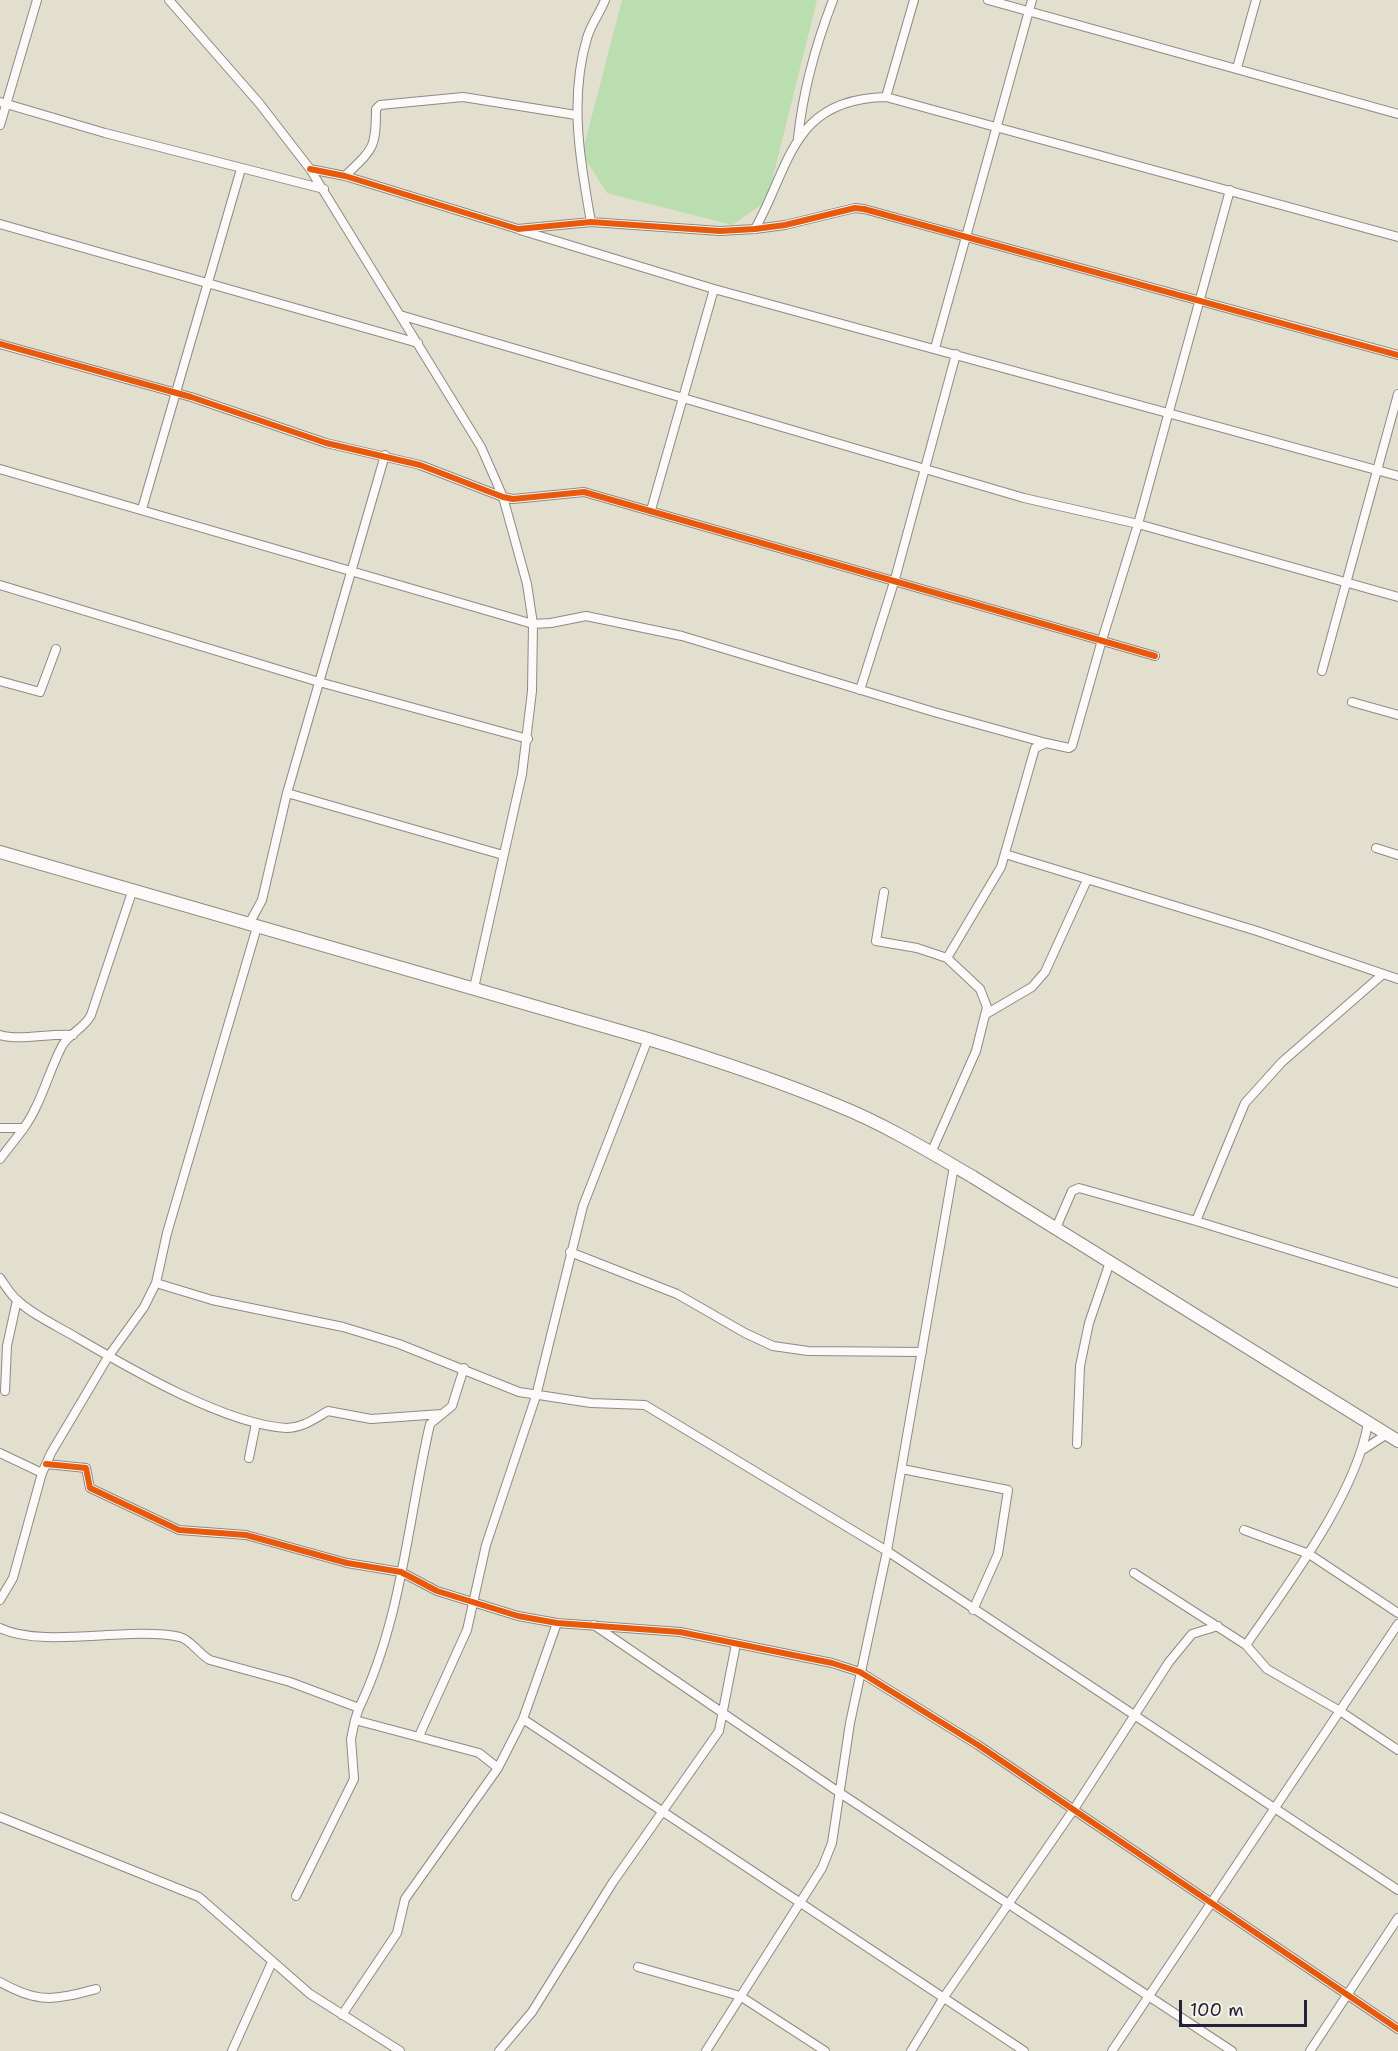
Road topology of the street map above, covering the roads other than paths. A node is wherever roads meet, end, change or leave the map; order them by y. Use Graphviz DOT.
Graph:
graph roads {
  1 [pos="37,0"];
  2 [pos="169,0"];
  3 [pos="605,0"];
  4 [pos="833,0"];
  5 [pos="914,0"];
  6 [pos="988,0"];
  7 [pos="1032,0"];
  8 [pos="1256,0"];
  9 [pos="1029,10"];
  10 [pos="1237,68"];
  11 [pos="886,97"];
  12 [pos="3,103"];
  13 [pos="1398,114"];
  14 [pos="576,116"];
  15 [pos="0,125"];
  16 [pos="996,126"];
  17 [pos="798,139"];
  18 [pos="241,169"];
  19 [pos="310,169"];
  20 [pos="345,176"];
  21 [pos="324,189"];
  22 [pos="1230,190"];
  23 [pos="591,222"];
  24 [pos="0,224"];
  25 [pos="518,229"];
  26 [pos="755,229"];
  27 [pos="966,235"];
  28 [pos="1398,237"];
  29 [pos="209,282"];
  30 [pos="714,289"];
  31 [pos="1198,300"];
  32 [pos="400,315"];
  33 [pos="418,343"];
  34 [pos="0,344"];
  35 [pos="935,348"];
  36 [pos="956,354"];
  37 [pos="1398,355"];
  38 [pos="176,393"];
  39 [pos="1398,394"];
  40 [pos="685,398"];
  41 [pos="1166,413"];
  42 [pos="385,455"];
  43 [pos="0,469"];
  44 [pos="925,469"];
  45 [pos="1376,470"];
  46 [pos="1398,476"];
  47 [pos="504,497"];
  48 [pos="142,509"];
  49 [pos="651,510"];
  50 [pos="1138,524"];
  51 [pos="350,568"];
  52 [pos="895,579"];
  53 [pos="1347,582"];
  54 [pos="0,585"];
  55 [pos="1398,597"];
  56 [pos="533,624"];
  57 [pos="1102,640"];
  58 [pos="56,648"];
  59 [pos="1155,656"];
  60 [pos="1322,671"];
  61 [pos="0,681"];
  62 [pos="319,681"];
  63 [pos="860,690"];
  64 [pos="1352,702"];
  65 [pos="1398,716"];
  66 [pos="1027,737"];
  67 [pos="528,739"];
  68 [pos="1046,743"];
  69 [pos="1035,748"];
  70 [pos="287,794"];
  71 [pos="1376,848"];
  72 [pos="0,852"];
  73 [pos="1005,854"];
  74 [pos="503,855"];
  75 [pos="1398,855"];
  76 [pos="1087,880"];
  77 [pos="132,892"];
  78 [pos="884,892"];
  79 [pos="253,926"];
  80 [pos="946,958"];
  81 [pos="1383,974"];
  82 [pos="1398,979"];
  83 [pos="474,988"];
  84 [pos="986,1014"];
  85 [pos="0,1035"];
  86 [pos="73,1035"];
  87 [pos="648,1039"];
  88 [pos="0,1128"];
  89 [pos="24,1128"];
  90 [pos="931,1152"];
  91 [pos="0,1159"];
  92 [pos="954,1166"];
  93 [pos="1196,1221"];
  94 [pos="1056,1228"];
  95 [pos="570,1252"];
  96 [pos="1110,1262"];
  97 [pos="0,1278"];
  98 [pos="156,1283"];
  99 [pos="1398,1283"];
  100 [pos="0,1292"];
  101 [pos="14,1297"];
  102 [pos="922,1352"];
  103 [pos="108,1357"];
  104 [pos="464,1368"];
  105 [pos="5,1391"];
  106 [pos="536,1396"];
  107 [pos="442,1414"];
  108 [pos="256,1423"];
  109 [pos="1368,1423"];
  110 [pos="1393,1438"];
  111 [pos="1077,1444"];
  112 [pos="1364,1449"];
  113 [pos="0,1453"];
  114 [pos="249,1458"];
  115 [pos="44,1469"];
  116 [pos="902,1469"];
  117 [pos="1244,1530"];
  118 [pos="886,1551"];
  119 [pos="1309,1554"];
  120 [pos="401,1572"];
  121 [pos="1134,1574"];
  122 [pos="0,1600"];
  123 [pos="474,1604"];
  124 [pos="973,1610"];
  125 [pos="1398,1613"];
  126 [pos="557,1623"];
  127 [pos="592,1624"];
  128 [pos="1398,1624"];
  129 [pos="1218,1626"];
  130 [pos="0,1628"];
  131 [pos="736,1644"];
  132 [pos="1246,1645"];
  133 [pos="860,1672"];
  134 [pos="359,1708"];
  135 [pos="1340,1711"];
  136 [pos="724,1715"];
  137 [pos="1136,1715"];
  138 [pos="523,1719"];
  139 [pos="355,1720"];
  140 [pos="419,1736"];
  141 [pos="1398,1750"];
  142 [pos="498,1768"];
  143 [pos="840,1793"];
  144 [pos="1274,1807"];
  145 [pos="1074,1809"];
  146 [pos="663,1812"];
  147 [pos="0,1817"];
  148 [pos="1398,1890"];
  149 [pos="296,1896"];
  150 [pos="801,1902"];
  151 [pos="1210,1902"];
  152 [pos="1011,1904"];
  153 [pos="1398,1918"];
  154 [pos="272,1962"];
  155 [pos="638,1967"];
  156 [pos="0,1982"];
  157 [pos="96,1989"];
  158 [pos="1347,1995"];
  159 [pos="740,1996"];
  160 [pos="1149,1996"];
  161 [pos="944,1997"];
  162 [pos="342,2015"];
  163 [pos="1398,2029"];
  164 [pos="232,2051"];
  165 [pos="400,2051"];
  166 [pos="499,2051"];
  167 [pos="706,2051"];
  168 [pos="825,2051"];
  169 [pos="911,2051"];
  170 [pos="1024,2051"];
  171 [pos="1113,2051"];
  172 [pos="1232,2051"];
  173 [pos="1310,2051"];
  1 -- 12 [label="street"];
  2 -- 19 [label="street"];
  3 -- 14 [label="street"];
  4 -- 17 [label="street"];
  5 -- 11 [label="street"];
  6 -- 9 [label="street"];
  7 -- 9 [label="street"];
  8 -- 10 [label="street"];
  9 -- 10 [label="street"];
  9 -- 16 [label="street"];
  10 -- 13 [label="street"];
  11 -- 16 [label="street"];
  11 -- 17 [label="street"];
  12 -- 15 [label="street"];
  12 -- 18 [label="street"];
  14 -- 20 [label="street"];
  14 -- 23 [label="street"];
  16 -- 22 [label="street"];
  16 -- 27 [label="street"];
  17 -- 26 [label="street"];
  18 -- 21 [label="street"];
  18 -- 29 [label="street"];
  19 -- 20 [label="street"];
  19 -- 21 [label="street"];
  20 -- 25 [label="street"];
  21 -- 32 [label="street"];
  22 -- 28 [label="street"];
  22 -- 31 [label="street"];
  23 -- 25 [label="street"];
  23 -- 26 [label="street"];
  24 -- 29 [label="street"];
  25 -- 30 [label="street"];
  26 -- 27 [label="street"];
  27 -- 31 [label="street"];
  27 -- 35 [label="street"];
  29 -- 33 [label="street"];
  29 -- 38 [label="street"];
  30 -- 35 [label="street"];
  30 -- 40 [label="street"];
  31 -- 37 [label="street"];
  31 -- 41 [label="street"];
  32 -- 33 [label="street"];
  32 -- 40 [label="street"];
  33 -- 47 [label="street"];
  34 -- 38 [label="street"];
  35 -- 36 [label="street"];
  36 -- 41 [label="street"];
  36 -- 44 [label="street"];
  38 -- 42 [label="street"];
  38 -- 48 [label="street"];
  39 -- 45 [label="street"];
  40 -- 44 [label="street"];
  40 -- 49 [label="street"];
  41 -- 45 [label="street"];
  41 -- 50 [label="street"];
  42 -- 47 [label="street"];
  42 -- 51 [label="street"];
  43 -- 48 [label="street"];
  44 -- 50 [label="street"];
  44 -- 52 [label="street"];
  45 -- 46 [label="street"];
  45 -- 53 [label="street"];
  47 -- 49 [label="street"];
  47 -- 56 [label="street"];
  48 -- 51 [label="street"];
  49 -- 52 [label="street"];
  50 -- 53 [label="street"];
  50 -- 57 [label="street"];
  51 -- 56 [label="street"];
  51 -- 62 [label="street"];
  52 -- 57 [label="street"];
  52 -- 63 [label="street"];
  53 -- 55 [label="street"];
  53 -- 60 [label="street"];
  54 -- 62 [label="street"];
  56 -- 63 [label="street"];
  56 -- 67 [label="street"];
  57 -- 59 [label="street"];
  57 -- 68 [label="street"];
  58 -- 61 [label="street"];
  62 -- 67 [label="street"];
  62 -- 70 [label="street"];
  63 -- 66 [label="street"];
  64 -- 65 [label="street"];
  66 -- 68 [label="street"];
  66 -- 69 [label="street"];
  67 -- 74 [label="street"];
  68 -- 69 [label="street"];
  69 -- 73 [label="street"];
  70 -- 74 [label="street"];
  70 -- 79 [label="street"];
  71 -- 75 [label="street"];
  72 -- 77 [label="main road"];
  73 -- 76 [label="street"];
  73 -- 80 [label="street"];
  74 -- 83 [label="street"];
  76 -- 81 [label="street"];
  76 -- 84 [label="street"];
  77 -- 79 [label="main road"];
  77 -- 86 [label="street"];
  78 -- 80 [label="street"];
  79 -- 83 [label="main road"];
  79 -- 98 [label="street"];
  80 -- 84 [label="street"];
  81 -- 82 [label="street"];
  81 -- 93 [label="street"];
  83 -- 87 [label="main road"];
  84 -- 90 [label="street"];
  85 -- 86 [label="street"];
  86 -- 89 [label="street"];
  87 -- 90 [label="main road"];
  87 -- 95 [label="street"];
  88 -- 89 [label="street"];
  89 -- 91 [label="street"];
  90 -- 92 [label="main road"];
  92 -- 94 [label="main road"];
  92 -- 102 [label="street"];
  93 -- 94 [label="street"];
  93 -- 99 [label="street"];
  94 -- 96 [label="main road"];
  95 -- 102 [label="street"];
  95 -- 106 [label="street"];
  96 -- 109 [label="main road"];
  96 -- 111 [label="street"];
  97 -- 101 [label="street"];
  98 -- 103 [label="street"];
  98 -- 104 [label="street"];
  100 -- 101 [label="street"];
  101 -- 103 [label="street"];
  101 -- 105 [label="street"];
  102 -- 116 [label="street"];
  103 -- 108 [label="street"];
  103 -- 115 [label="street"];
  104 -- 106 [label="street"];
  104 -- 107 [label="street"];
  106 -- 118 [label="street"];
  106 -- 123 [label="street"];
  107 -- 108 [label="street"];
  107 -- 120 [label="street"];
  108 -- 114 [label="street"];
  109 -- 110 [label="main road"];
  109 -- 112 [label="street"];
  110 -- 112 [label="street"];
  112 -- 119 [label="street"];
  113 -- 115 [label="street"];
  115 -- 120 [label="street"];
  115 -- 122 [label="street"];
  116 -- 118 [label="street"];
  116 -- 124 [label="street"];
  117 -- 119 [label="street"];
  118 -- 124 [label="street"];
  118 -- 133 [label="street"];
  119 -- 125 [label="street"];
  119 -- 132 [label="street"];
  120 -- 123 [label="street"];
  120 -- 134 [label="street"];
  121 -- 129 [label="street"];
  123 -- 126 [label="street"];
  123 -- 140 [label="street"];
  124 -- 137 [label="street"];
  126 -- 127 [label="street"];
  126 -- 138 [label="street"];
  127 -- 131 [label="street"];
  127 -- 136 [label="street"];
  128 -- 135 [label="street"];
  129 -- 132 [label="street"];
  129 -- 137 [label="street"];
  130 -- 134 [label="street"];
  131 -- 133 [label="street"];
  131 -- 136 [label="street"];
  132 -- 135 [label="street"];
  133 -- 143 [label="street"];
  133 -- 145 [label="street"];
  134 -- 139 [label="street"];
  135 -- 141 [label="street"];
  135 -- 144 [label="street"];
  136 -- 143 [label="street"];
  136 -- 146 [label="street"];
  137 -- 144 [label="street"];
  137 -- 145 [label="street"];
  138 -- 142 [label="street"];
  138 -- 146 [label="street"];
  139 -- 140 [label="street"];
  139 -- 149 [label="street"];
  140 -- 142 [label="street"];
  142 -- 162 [label="street"];
  143 -- 150 [label="street"];
  143 -- 152 [label="street"];
  144 -- 148 [label="street"];
  144 -- 151 [label="street"];
  145 -- 151 [label="street"];
  145 -- 152 [label="street"];
  146 -- 150 [label="street"];
  146 -- 166 [label="street"];
  147 -- 154 [label="street"];
  150 -- 159 [label="street"];
  150 -- 161 [label="street"];
  151 -- 158 [label="street"];
  151 -- 160 [label="street"];
  152 -- 160 [label="street"];
  152 -- 161 [label="street"];
  153 -- 158 [label="street"];
  154 -- 162 [label="street"];
  154 -- 164 [label="street"];
  155 -- 159 [label="street"];
  156 -- 157 [label="street"];
  158 -- 163 [label="street"];
  158 -- 173 [label="street"];
  159 -- 167 [label="street"];
  159 -- 168 [label="street"];
  160 -- 171 [label="street"];
  160 -- 172 [label="street"];
  161 -- 169 [label="street"];
  161 -- 170 [label="street"];
  162 -- 165 [label="street"];
}
